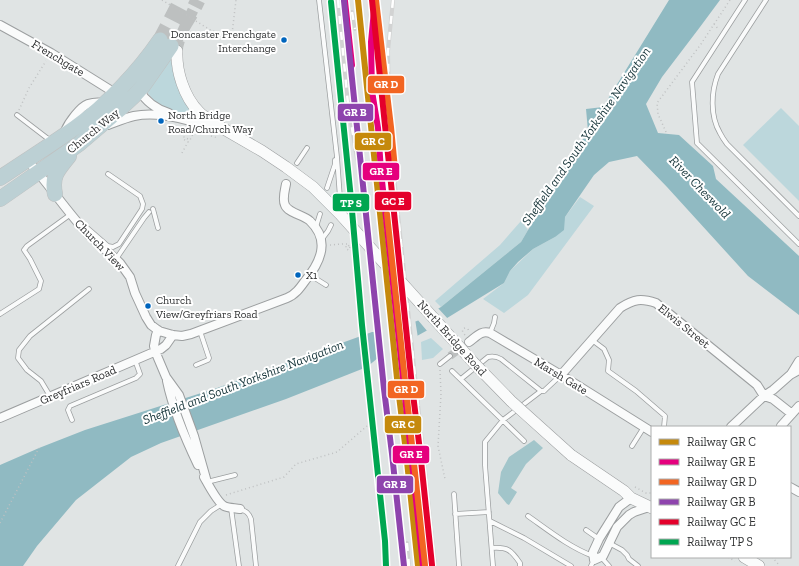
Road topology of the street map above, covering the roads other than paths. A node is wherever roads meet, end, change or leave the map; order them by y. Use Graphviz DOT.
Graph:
graph roads {
  1 [pos="318,0"];
  2 [pos="745,0"];
  3 [pos="766,0"];
  4 [pos="0,25"];
  5 [pos="169,46"];
  6 [pos="133,74"];
  7 [pos="140,90"];
  8 [pos="110,98"];
  9 [pos="17,115"];
  10 [pos="184,119"];
  11 [pos="215,127"];
  12 [pos="59,139"];
  13 [pos="83,140"];
  14 [pos="307,148"];
  15 [pos="27,160"];
  16 [pos="297,162"];
  17 [pos="38,172"];
  18 [pos="108,174"];
  19 [pos="0,178"];
  20 [pos="286,184"];
  21 [pos="327,188"];
  22 [pos="55,194"];
  23 [pos="340,198"];
  24 [pos="0,199"];
  25 [pos="153,209"];
  26 [pos="149,212"];
  27 [pos="71,214"];
  28 [pos="320,214"];
  29 [pos="799,216"];
  30 [pos="331,225"];
  31 [pos="158,228"];
  32 [pos="316,228"];
  33 [pos="321,243"];
  34 [pos="799,244"];
  35 [pos="116,259"];
  36 [pos="310,275"];
  37 [pos="326,285"];
  38 [pos="89,289"];
  39 [pos="0,314"];
  40 [pos="495,316"];
  41 [pos="161,331"];
  42 [pos="200,331"];
  43 [pos="490,333"];
  44 [pos="173,335"];
  45 [pos="468,337"];
  46 [pos="592,340"];
  47 [pos="155,351"];
  48 [pos="450,356"];
  49 [pos="135,360"];
  50 [pos="440,364"];
  51 [pos="799,364"];
  52 [pos="196,365"];
  53 [pos="452,371"];
  54 [pos="561,375"];
  55 [pos="461,380"];
  56 [pos="541,391"];
  57 [pos="175,396"];
  58 [pos="764,396"];
  59 [pos="50,397"];
  60 [pos="799,406"];
  61 [pos="792,414"];
  62 [pos="0,418"];
  63 [pos="72,420"];
  64 [pos="503,420"];
  65 [pos="664,426"];
  66 [pos="732,426"];
  67 [pos="781,426"];
  68 [pos="644,427"];
  69 [pos="651,431"];
  70 [pos="524,440"];
  71 [pos="632,446"];
  72 [pos="235,475"];
  73 [pos="207,482"];
  74 [pos="454,494"];
  75 [pos="631,498"];
  76 [pos="219,501"];
  77 [pos="651,507"];
  78 [pos="235,508"];
  79 [pos="489,512"];
  80 [pos="455,514"];
  81 [pos="528,516"];
  82 [pos="490,521"];
  83 [pos="586,530"];
  84 [pos="614,534"];
  85 [pos="599,539"];
  86 [pos="609,543"];
  87 [pos="492,548"];
  88 [pos="746,558"];
  89 [pos="595,560"];
  90 [pos="178,566"];
  91 [pos="239,566"];
  92 [pos="256,566"];
  93 [pos="459,566"];
  94 [pos="493,566"];
  95 [pos="520,566"];
  96 [pos="571,566"];
  97 [pos="609,566"];
  98 [pos="638,566"];
  99 [pos="759,566"];
  1 -- 21 [label="lane"];
  1 -- 23 [label="lane"];
  2 -- 34 [label="lane"];
  3 -- 29 [label="lane"];
  4 -- 8 [label="street, Frenchgate"];
  5 -- 6 [label="highway, Church Way"];
  5 -- 7 [label="highway, Church Way"];
  5 -- 11 [label="street, North Bridge Road"];
  6 -- 7 [label="street"];
  6 -- 8 [label="highway, Church Way"];
  7 -- 10 [label="street"];
  7 -- 13 [label="highway, Church Way"];
  8 -- 12 [label="highway, Church Way"];
  9 -- 12 [label="lane"];
  10 -- 11 [label="street, North Bridge Road"];
  10 -- 13 [label="street, North Bridge Road"];
  11 -- 75 [label="street, North Bridge Road, bridge"];
  12 -- 15 [label="highway, Church Way"];
  13 -- 17 [label="highway, Church Way"];
  13 -- 22 [label="highway"];
  14 -- 16 [label="lane"];
  15 -- 17 [label="street, Church View"];
  15 -- 19 [label="highway, Church Way"];
  17 -- 22 [label="street, Church View"];
  17 -- 24 [label="highway, Church Way"];
  18 -- 27 [label="lane"];
  20 -- 32 [label="street"];
  22 -- 27 [label="street, Church View"];
  25 -- 31 [label="lane"];
  26 -- 35 [label="lane"];
  27 -- 35 [label="street, Church View"];
  27 -- 39 [label="lane"];
  28 -- 32 [label="lane"];
  30 -- 33 [label="lane"];
  32 -- 33 [label="street"];
  33 -- 36 [label="street"];
  35 -- 41 [label="street, Church View"];
  36 -- 37 [label="lane"];
  36 -- 42 [label="street"];
  38 -- 59 [label="lane"];
  40 -- 43 [label="lane"];
  41 -- 44 [label="street"];
  41 -- 47 [label="street"];
  42 -- 44 [label="street"];
  42 -- 52 [label="lane"];
  43 -- 45 [label="street"];
  43 -- 54 [label="street, Marsh Gate"];
  44 -- 47 [label="street, Greyfriars Road"];
  46 -- 54 [label="street, Elwis Street"];
  46 -- 58 [label="street, Elwis Street"];
  46 -- 65 [label="lane"];
  47 -- 49 [label="street, Greyfriars Road"];
  47 -- 57 [label="street"];
  48 -- 50 [label="lane"];
  49 -- 59 [label="street, Greyfriars Road"];
  49 -- 63 [label="lane"];
  51 -- 58 [label="street"];
  53 -- 55 [label="lane"];
  54 -- 56 [label="lane"];
  54 -- 68 [label="street, Marsh Gate"];
  55 -- 56 [label="lane"];
  55 -- 64 [label="lane"];
  56 -- 64 [label="lane"];
  57 -- 73 [label="street"];
  57 -- 73 [label="street"];
  58 -- 61 [label="street, Elwis Street"];
  58 -- 66 [label="street"];
  59 -- 62 [label="street, Greyfriars Road"];
  60 -- 61 [label="street"];
  61 -- 67 [label="street"];
  64 -- 70 [label="lane"];
  64 -- 79 [label="lane"];
  68 -- 69 [label="street, Marsh Gate"];
  68 -- 71 [label="lane"];
  72 -- 73 [label="lane"];
  73 -- 76 [label="street"];
  74 -- 80 [label="lane"];
  75 -- 77 [label="street, North Bridge Road"];
  75 -- 85 [label="street"];
  76 -- 78 [label="street"];
  76 -- 90 [label="lane"];
  77 -- 84 [label="street, North Bridge Road"];
  78 -- 91 [label="lane"];
  78 -- 92 [label="lane"];
  79 -- 80 [label="lane"];
  79 -- 82 [label="lane"];
  80 -- 93 [label="lane"];
  81 -- 89 [label="lane"];
  82 -- 87 [label="lane"];
  82 -- 96 [label="lane"];
  83 -- 85 [label="lane"];
  84 -- 85 [label="street"];
  84 -- 86 [label="street, North Bridge Road"];
  85 -- 89 [label="street"];
  86 -- 89 [label="street, North Bridge Road"];
  86 -- 98 [label="lane"];
  87 -- 94 [label="lane"];
  87 -- 95 [label="lane"];
  88 -- 99 [label="street"];
  89 -- 97 [label="lane"];
}
